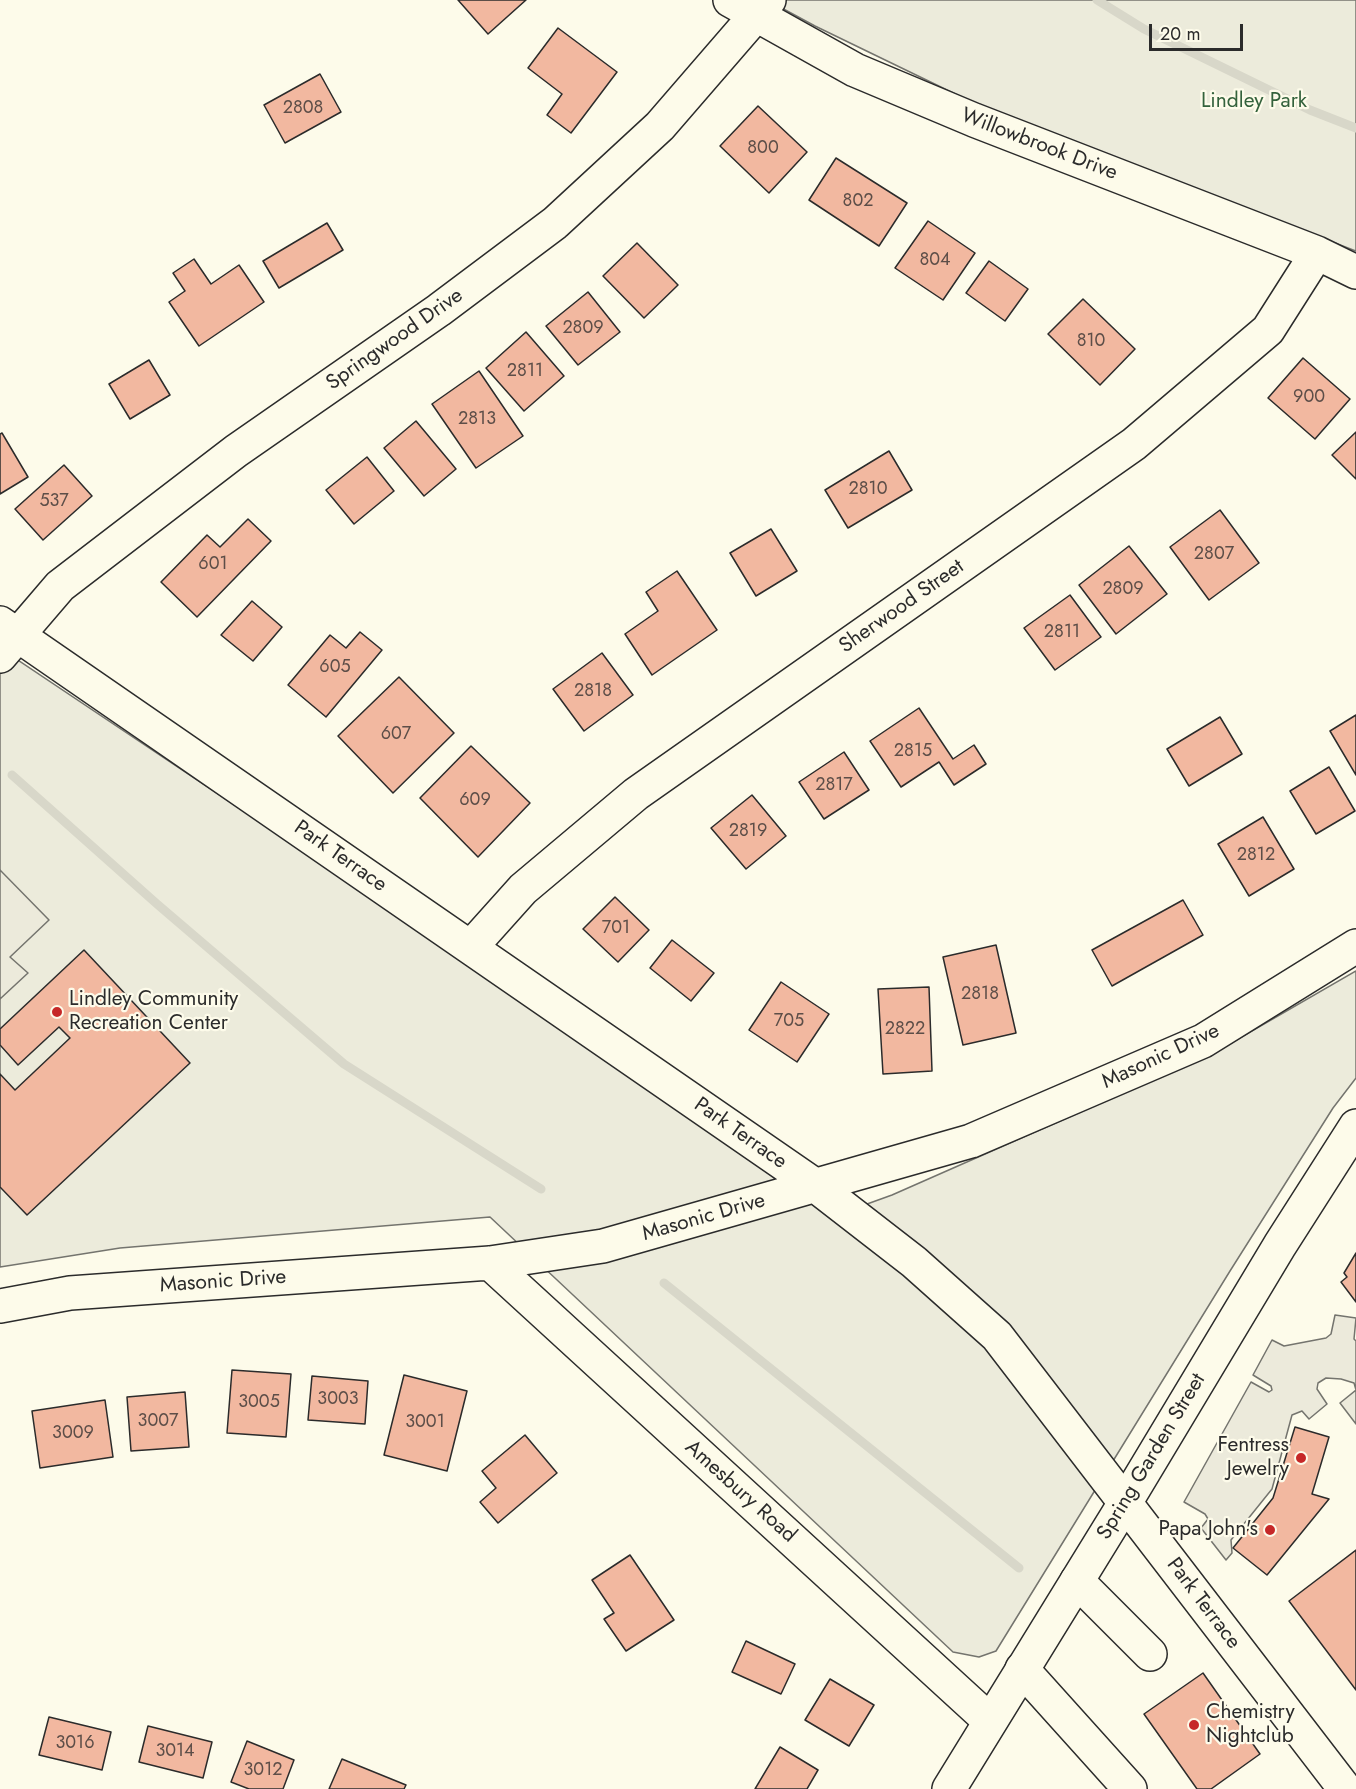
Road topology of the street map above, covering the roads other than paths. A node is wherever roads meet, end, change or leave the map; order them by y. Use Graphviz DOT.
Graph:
graph roads {
  1 [pos="752,5"];
  2 [pos="1317,253"];
  3 [pos="1356,272"];
  4 [pos="6,638"];
  5 [pos="1356,946"];
  6 [pos="471,948"];
  7 [pos="1356,1126"];
  8 [pos="816,1186"];
  9 [pos="490,1263"];
  10 [pos="0,1306"];
  11 [pos="1125,1503"];
  12 [pos="1077,1581"];
  13 [pos="1150,1654"];
  14 [pos="1023,1669"];
  15 [pos="990,1721"];
  16 [pos="949,1789"];
  17 [pos="1130,1789"];
  18 [pos="1345,1789"];
  1 -- 2 [label="street, Willowbrook Drive"];
  1 -- 4 [label="street, Springwood Drive"];
  2 -- 3 [label="street, Willowbrook Drive"];
  2 -- 6 [label="street, Sherwood Street"];
  4 -- 6 [label="street, Park Terrace"];
  5 -- 8 [label="street, Masonic Drive"];
  6 -- 8 [label="street, Park Terrace"];
  7 -- 11 [label="street, Spring Garden Street"];
  8 -- 9 [label="street, Masonic Drive"];
  8 -- 11 [label="street, Park Terrace"];
  9 -- 10 [label="street, Masonic Drive"];
  9 -- 15 [label="street, Amesbury Road"];
  11 -- 12 [label="street, Spring Garden Street"];
  11 -- 18 [label="street, Park Terrace"];
  12 -- 13 [label="street"];
  12 -- 14 [label="street, Spring Garden Street"];
  14 -- 15 [label="street, Spring Garden Street"];
  14 -- 17 [label="street"];
  15 -- 16 [label="street, Spring Garden Street"];
}
